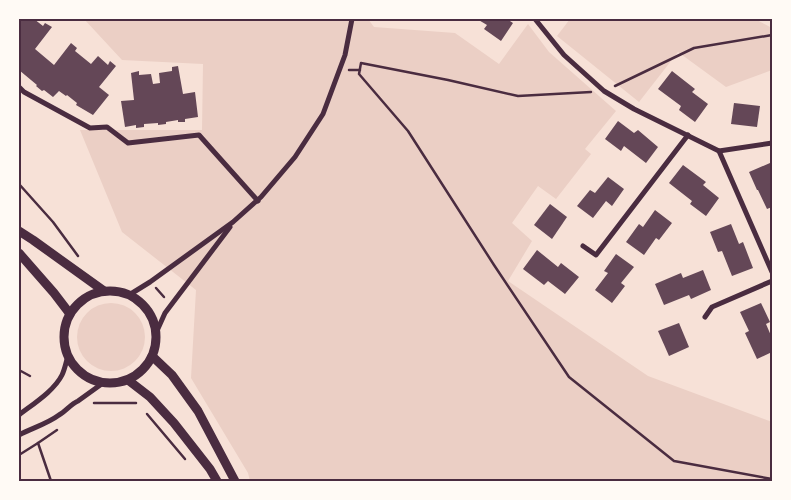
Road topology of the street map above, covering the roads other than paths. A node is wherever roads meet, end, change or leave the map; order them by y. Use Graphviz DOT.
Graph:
graph roads {
  1 [pos="352,19"];
  2 [pos="535,19"];
  3 [pos="19,87"];
  4 [pos="688,136"];
  5 [pos="772,143"];
  6 [pos="718,151"];
  7 [pos="258,201"];
  8 [pos="234,222"];
  9 [pos="19,231"];
  10 [pos="583,246"];
  11 [pos="19,253"];
  12 [pos="772,272"];
  13 [pos="772,281"];
  14 [pos="104,291"];
  15 [pos="129,295"];
  16 [pos="70,314"];
  17 [pos="705,317"];
  18 [pos="156,333"];
  19 [pos="68,356"];
  20 [pos="152,356"];
  21 [pos="128,380"];
  22 [pos="103,383"];
  23 [pos="19,414"];
  24 [pos="19,435"];
  25 [pos="217,481"];
  26 [pos="235,481"];
  1 -- 7 [label="street"];
  2 -- 4 [label="street"];
  3 -- 7 [label="street"];
  4 -- 6 [label="street"];
  4 -- 10 [label="street"];
  5 -- 6 [label="street"];
  6 -- 12 [label="street"];
  7 -- 8 [label="street"];
  8 -- 15 [label="street"];
  8 -- 18 [label="street"];
  9 -- 14 [label="street"];
  11 -- 16 [label="street"];
  13 -- 17 [label="street"];
  14 -- 15 [label="street"];
  14 -- 16 [label="street"];
  15 -- 18 [label="street"];
  16 -- 19 [label="street"];
  18 -- 20 [label="street"];
  19 -- 22 [label="street"];
  19 -- 23 [label="street"];
  20 -- 21 [label="street"];
  20 -- 26 [label="street"];
  21 -- 22 [label="street"];
  21 -- 25 [label="street"];
  22 -- 24 [label="street"];
}
